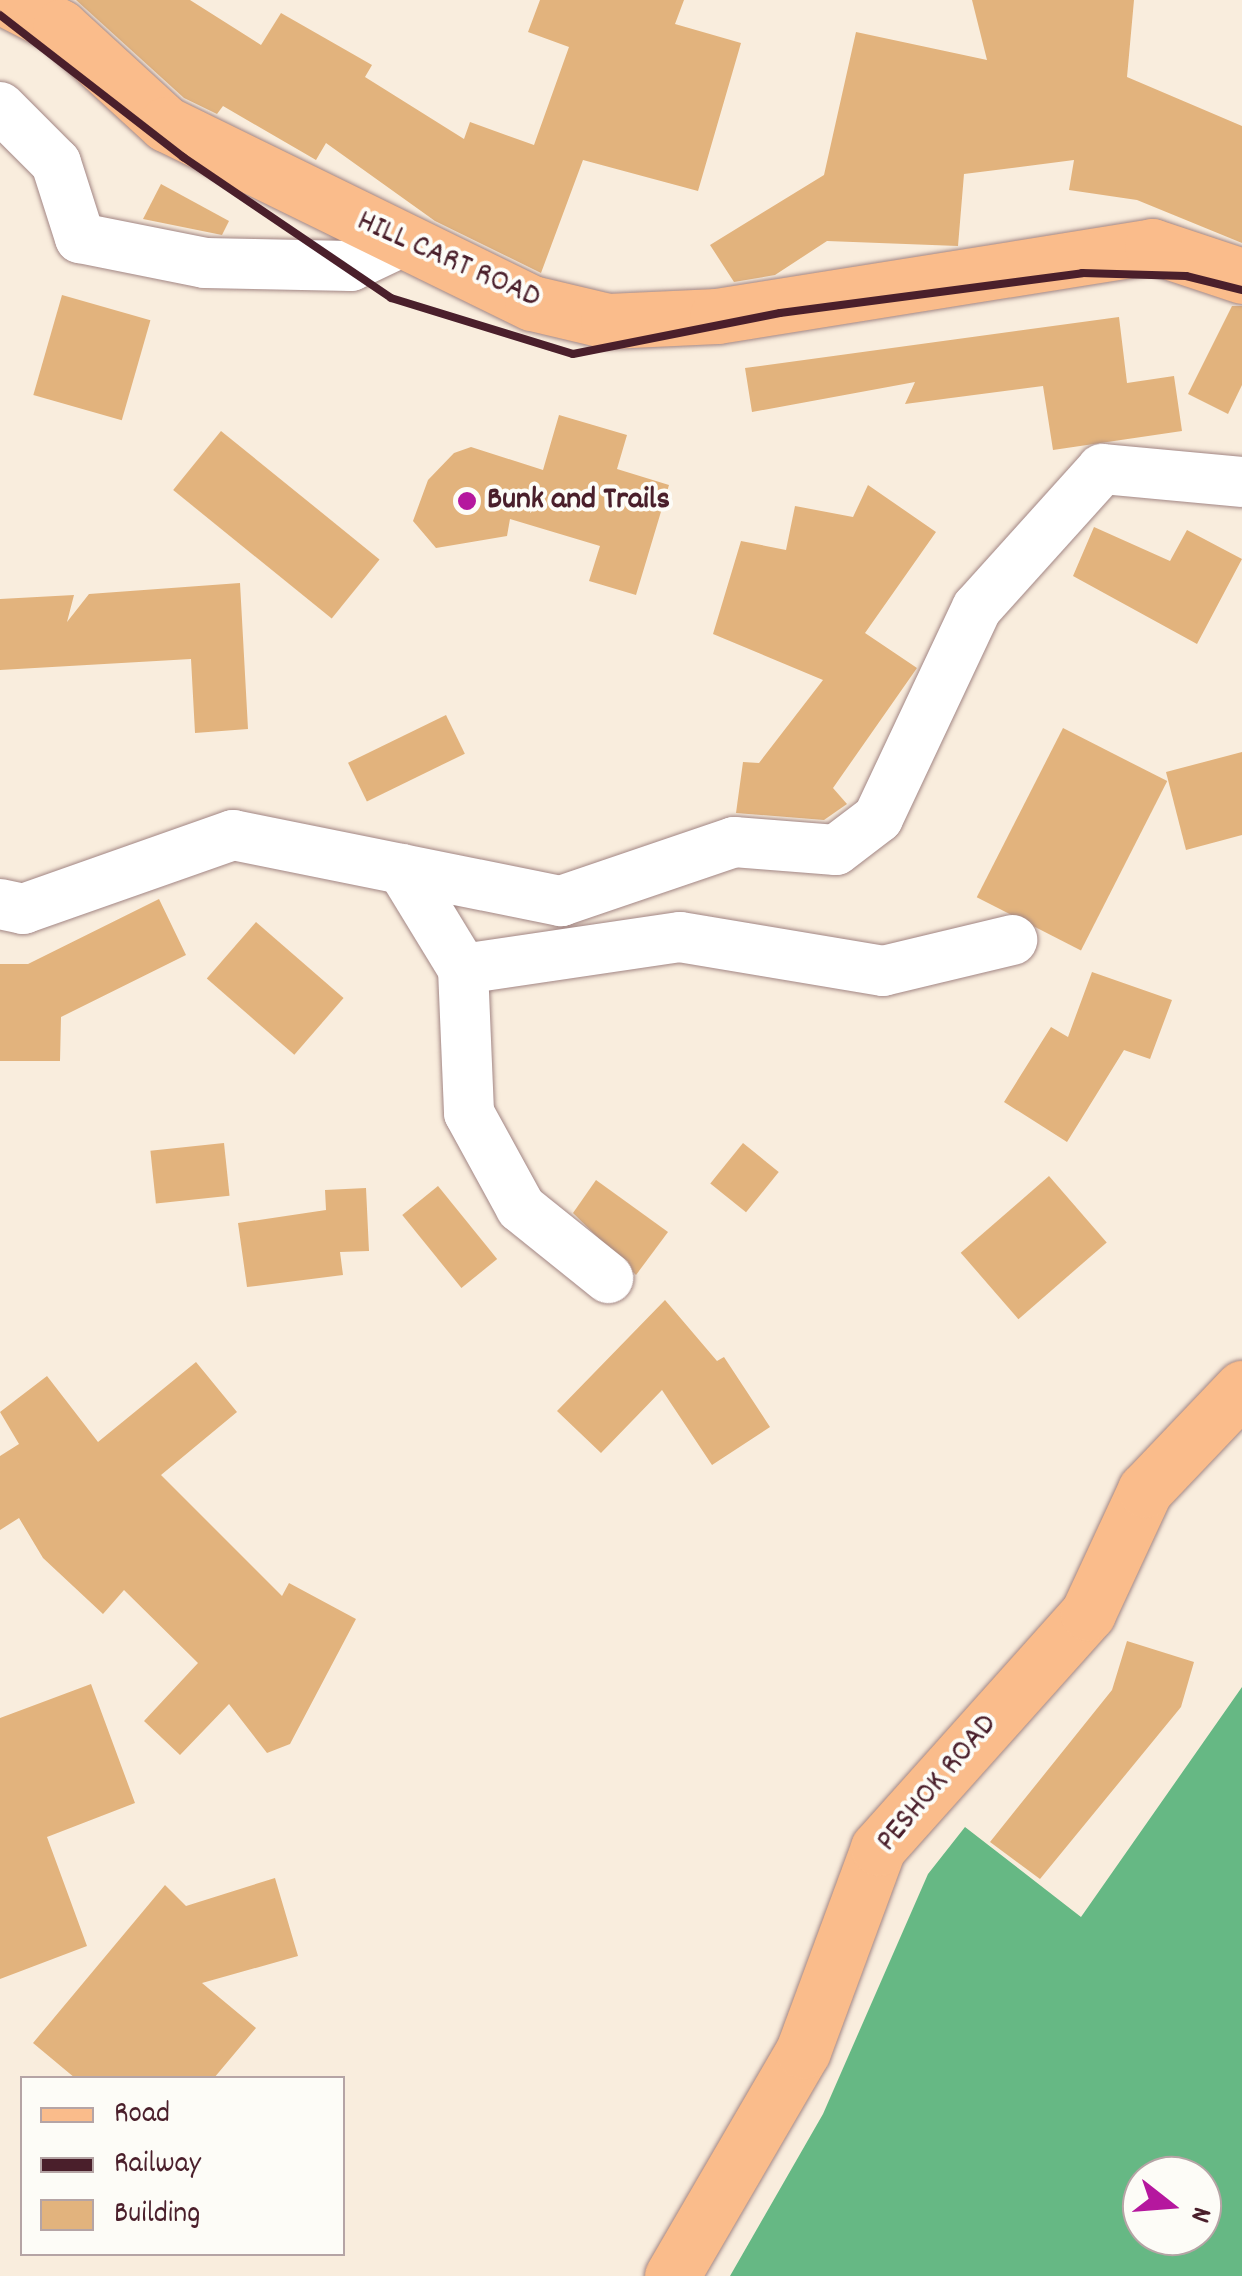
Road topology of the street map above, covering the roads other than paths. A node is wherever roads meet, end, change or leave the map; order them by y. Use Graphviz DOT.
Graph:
graph roads {
  1 [pos="8,0"];
  2 [pos="0,107"];
  3 [pos="399,244"];
  4 [pos="1242,276"];
  5 [pos="1242,482"];
  6 [pos="402,869"];
  7 [pos="0,904"];
  8 [pos="1012,940"];
  9 [pos="463,969"];
  10 [pos="608,1278"];
  11 [pos="1242,1388"];
  12 [pos="672,2276"];
  1 -- 3 [label="main road, HILL CART ROAD"];
  2 -- 3 [label="street"];
  3 -- 4 [label="main road, HILL CART ROAD"];
  5 -- 6 [label="street"];
  6 -- 7 [label="street"];
  6 -- 9 [label="street"];
  8 -- 9 [label="street"];
  9 -- 10 [label="street"];
  11 -- 12 [label="main road, PESHOK ROAD"];
}
